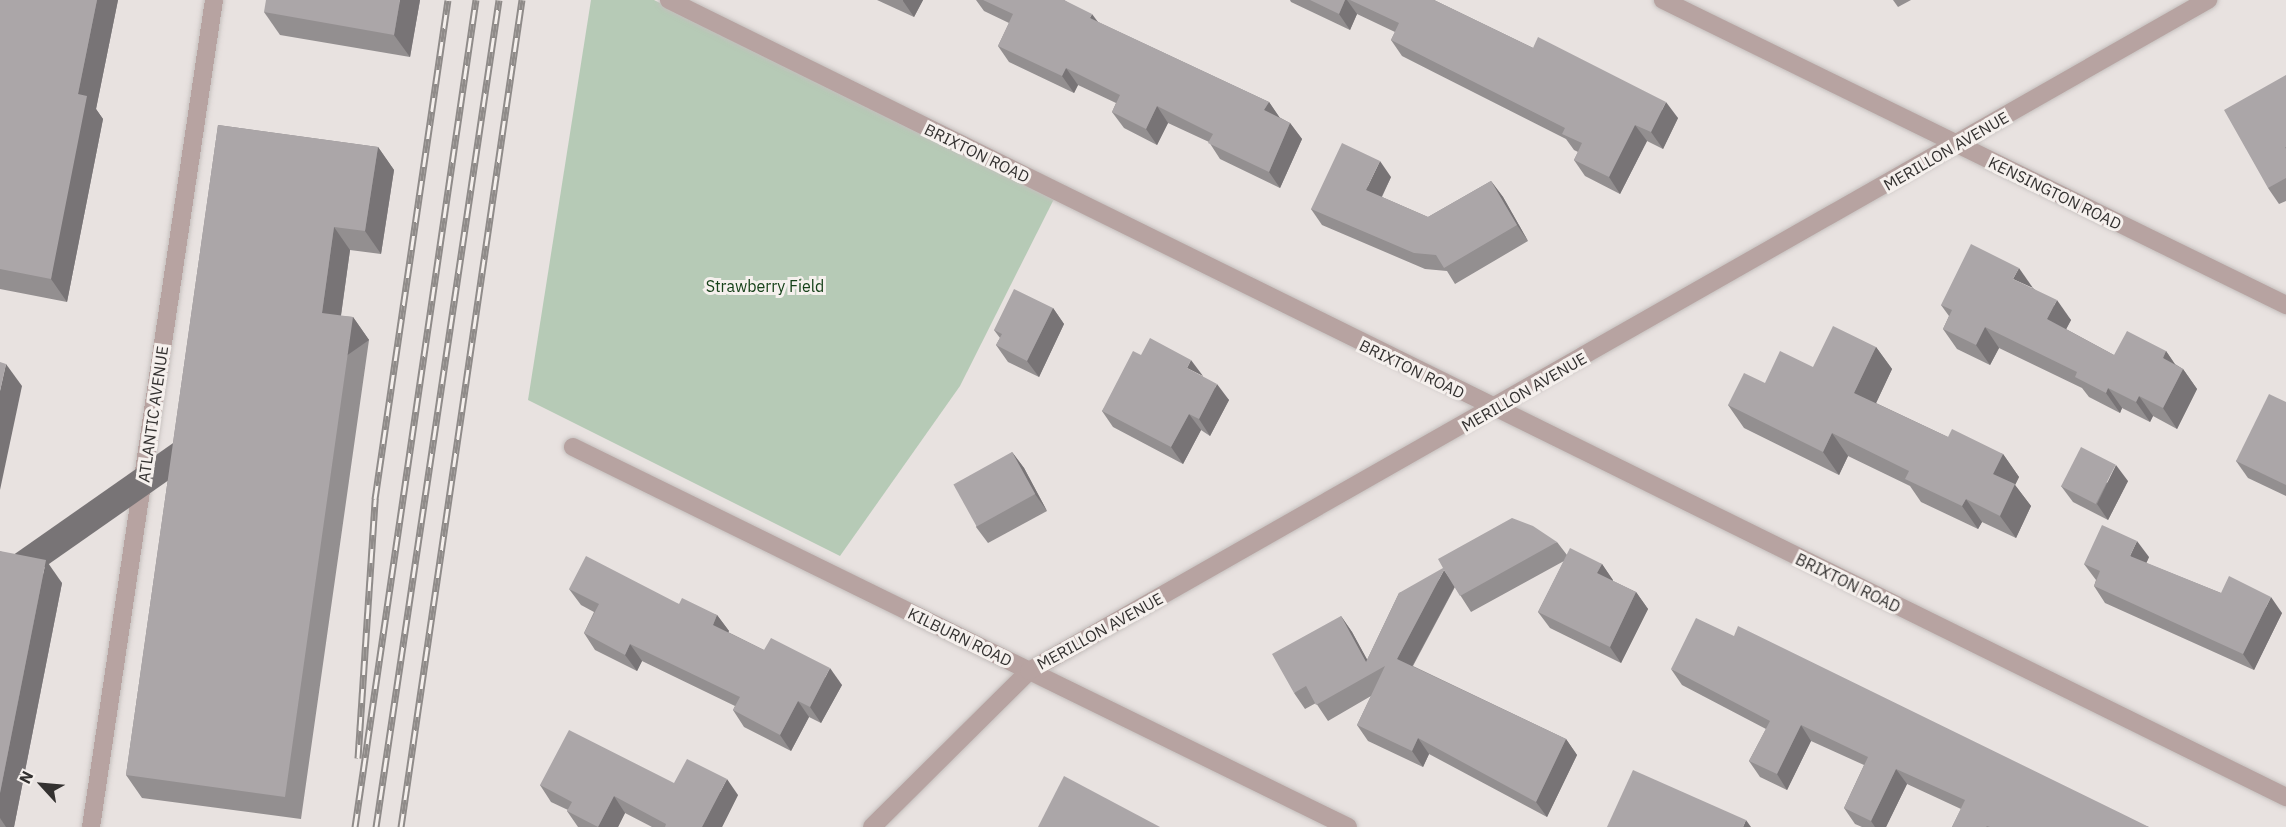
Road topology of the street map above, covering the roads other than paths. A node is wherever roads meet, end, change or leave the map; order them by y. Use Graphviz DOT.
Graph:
graph roads {
  1 [pos="214,0"];
  2 [pos="669,0"];
  3 [pos="1663,0"];
  4 [pos="2208,0"];
  5 [pos="1958,145"];
  6 [pos="2286,305"];
  7 [pos="1494,409"];
  8 [pos="573,447"];
  9 [pos="1029,671"];
  10 [pos="2286,797"];
  11 [pos="91,827"];
  12 [pos="872,827"];
  13 [pos="1348,827"];
  1 -- 11 [label="street, ATLANTIC AVENUE"];
  2 -- 7 [label="street, BRIXTON ROAD"];
  3 -- 5 [label="street, KENSINGTON ROAD"];
  4 -- 5 [label="street, MERILLON AVENUE"];
  5 -- 6 [label="street, KENSINGTON ROAD"];
  5 -- 7 [label="street, MERILLON AVENUE"];
  7 -- 9 [label="street, MERILLON AVENUE"];
  7 -- 10 [label="street, BRIXTON ROAD"];
  8 -- 9 [label="street, KILBURN ROAD"];
  9 -- 12 [label="street, MERILLON AVENUE"];
  9 -- 13 [label="street, KILBURN ROAD"];
}
